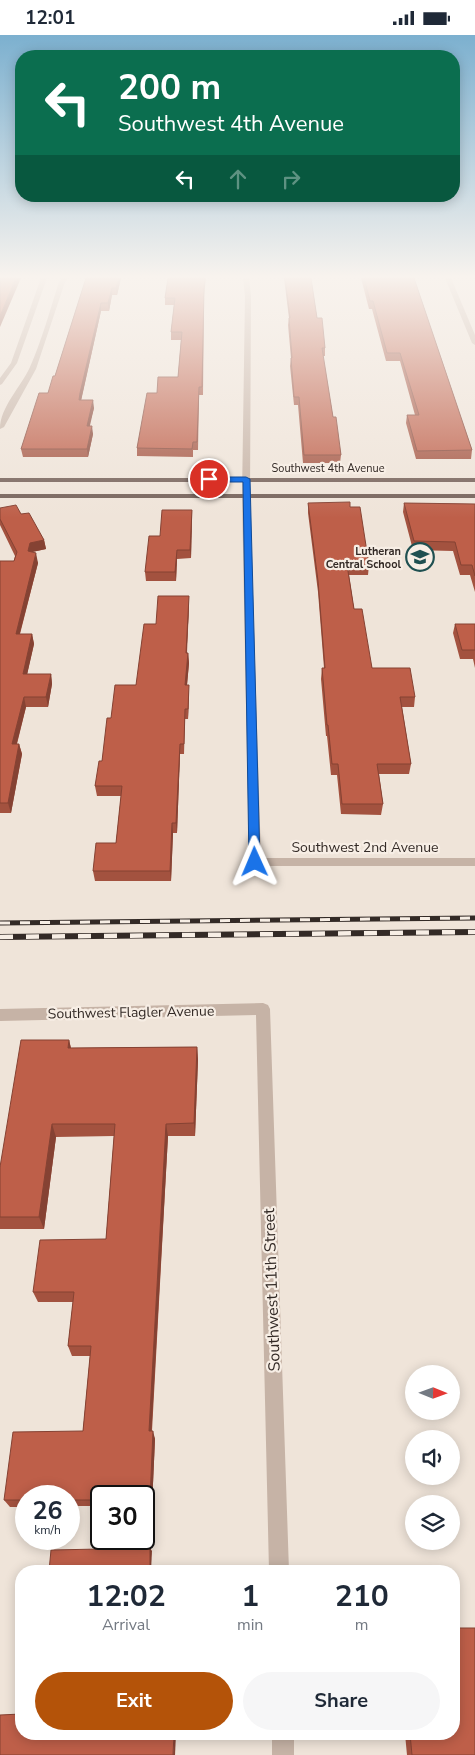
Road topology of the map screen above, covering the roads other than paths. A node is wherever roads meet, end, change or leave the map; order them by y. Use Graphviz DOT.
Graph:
graph roads {
  1 [pos="16,358"];
  2 [pos="37,358"];
  3 [pos="247,358"];
  4 [pos="0,383"];
  5 [pos="0,427"];
  6 [pos="246,479"];
  7 [pos="0,480"];
  8 [pos="475,480"];
  9 [pos="0,496"];
  10 [pos="246,496"];
  11 [pos="475,496"];
  12 [pos="475,862"];
  13 [pos="263,1009"];
  14 [pos="0,1015"];
  15 [pos="279,1565"];
  16 [pos="283,1740"];
  17 [pos="284,1755"];
  1 -- 4 [label="street"];
  2 -- 5 [label="street"];
  3 -- 6 [label="street"];
  6 -- 7 [label="main road, Southwest 4th Avenue"];
  6 -- 8 [label="main road, Southwest 4th Avenue"];
  6 -- 10 [label="street"];
  9 -- 10 [label="main road"];
  10 -- 11 [label="main road"];
  10 -- 12 [label="street, Southwest 2nd Avenue"];
  13 -- 14 [label="street, Southwest Flagler Avenue"];
  13 -- 15 [label="street, Southwest 11th Street"];
  16 -- 17 [label="street"];
}
